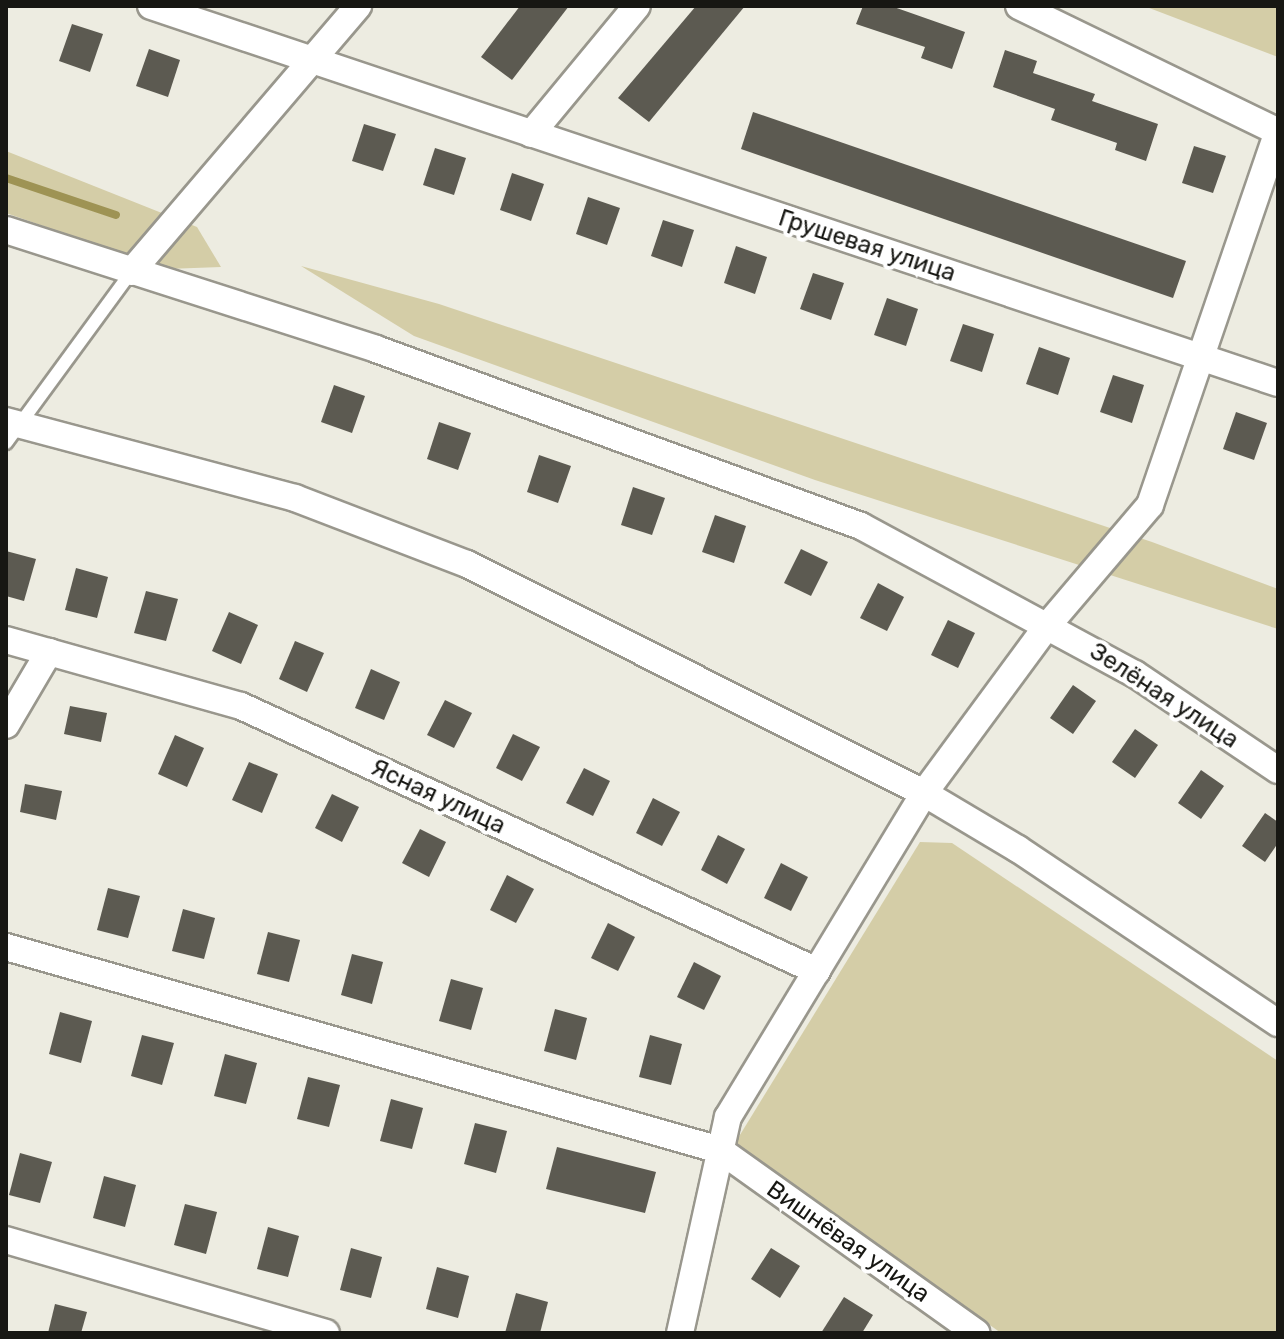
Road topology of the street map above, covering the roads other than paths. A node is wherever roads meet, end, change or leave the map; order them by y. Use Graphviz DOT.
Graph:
graph roads {
  1 [pos="151,6"];
  2 [pos="358,6"];
  3 [pos="637,6"];
  4 [pos="1019,6"];
  5 [pos="313,60"];
  6 [pos="1278,132"];
  7 [pos="531,134"];
  8 [pos="6,230"];
  9 [pos="131,272"];
  10 [pos="1203,358"];
  11 [pos="1278,383"];
  12 [pos="11,430"];
  13 [pos="1048,625"];
  14 [pos="6,640"];
  15 [pos="49,652"];
  16 [pos="6,725"];
  17 [pos="1278,770"];
  18 [pos="924,793"];
  19 [pos="6,947"];
  20 [pos="817,971"];
  21 [pos="1278,1023"];
  22 [pos="720,1150"];
  23 [pos="6,1240"];
  24 [pos="326,1333"];
  25 [pos="680,1333"];
  26 [pos="977,1333"];
  1 -- 5 [label="street, Грушевая улица"];
  2 -- 5 [label="street"];
  3 -- 7 [label="street"];
  4 -- 6 [label="street"];
  5 -- 7 [label="street, Грушевая улица"];
  5 -- 9 [label="street"];
  6 -- 10 [label="street"];
  7 -- 10 [label="street, Грушевая улица"];
  8 -- 9 [label="street, Зелёная улица"];
  9 -- 12 [label="lane"];
  9 -- 13 [label="street, Зелёная улица"];
  10 -- 11 [label="street, Грушевая улица"];
  10 -- 13 [label="street"];
  12 -- 18 [label="street"];
  13 -- 17 [label="street, Зелёная улица"];
  13 -- 18 [label="street"];
  14 -- 15 [label="street, Ясная улица"];
  15 -- 16 [label="street"];
  15 -- 20 [label="street, Ясная улица"];
  18 -- 20 [label="street"];
  18 -- 21 [label="street"];
  19 -- 22 [label="street"];
  20 -- 22 [label="street"];
  22 -- 25 [label="street"];
  22 -- 26 [label="street, Вишнёвая улица"];
  23 -- 24 [label="street"];
}
